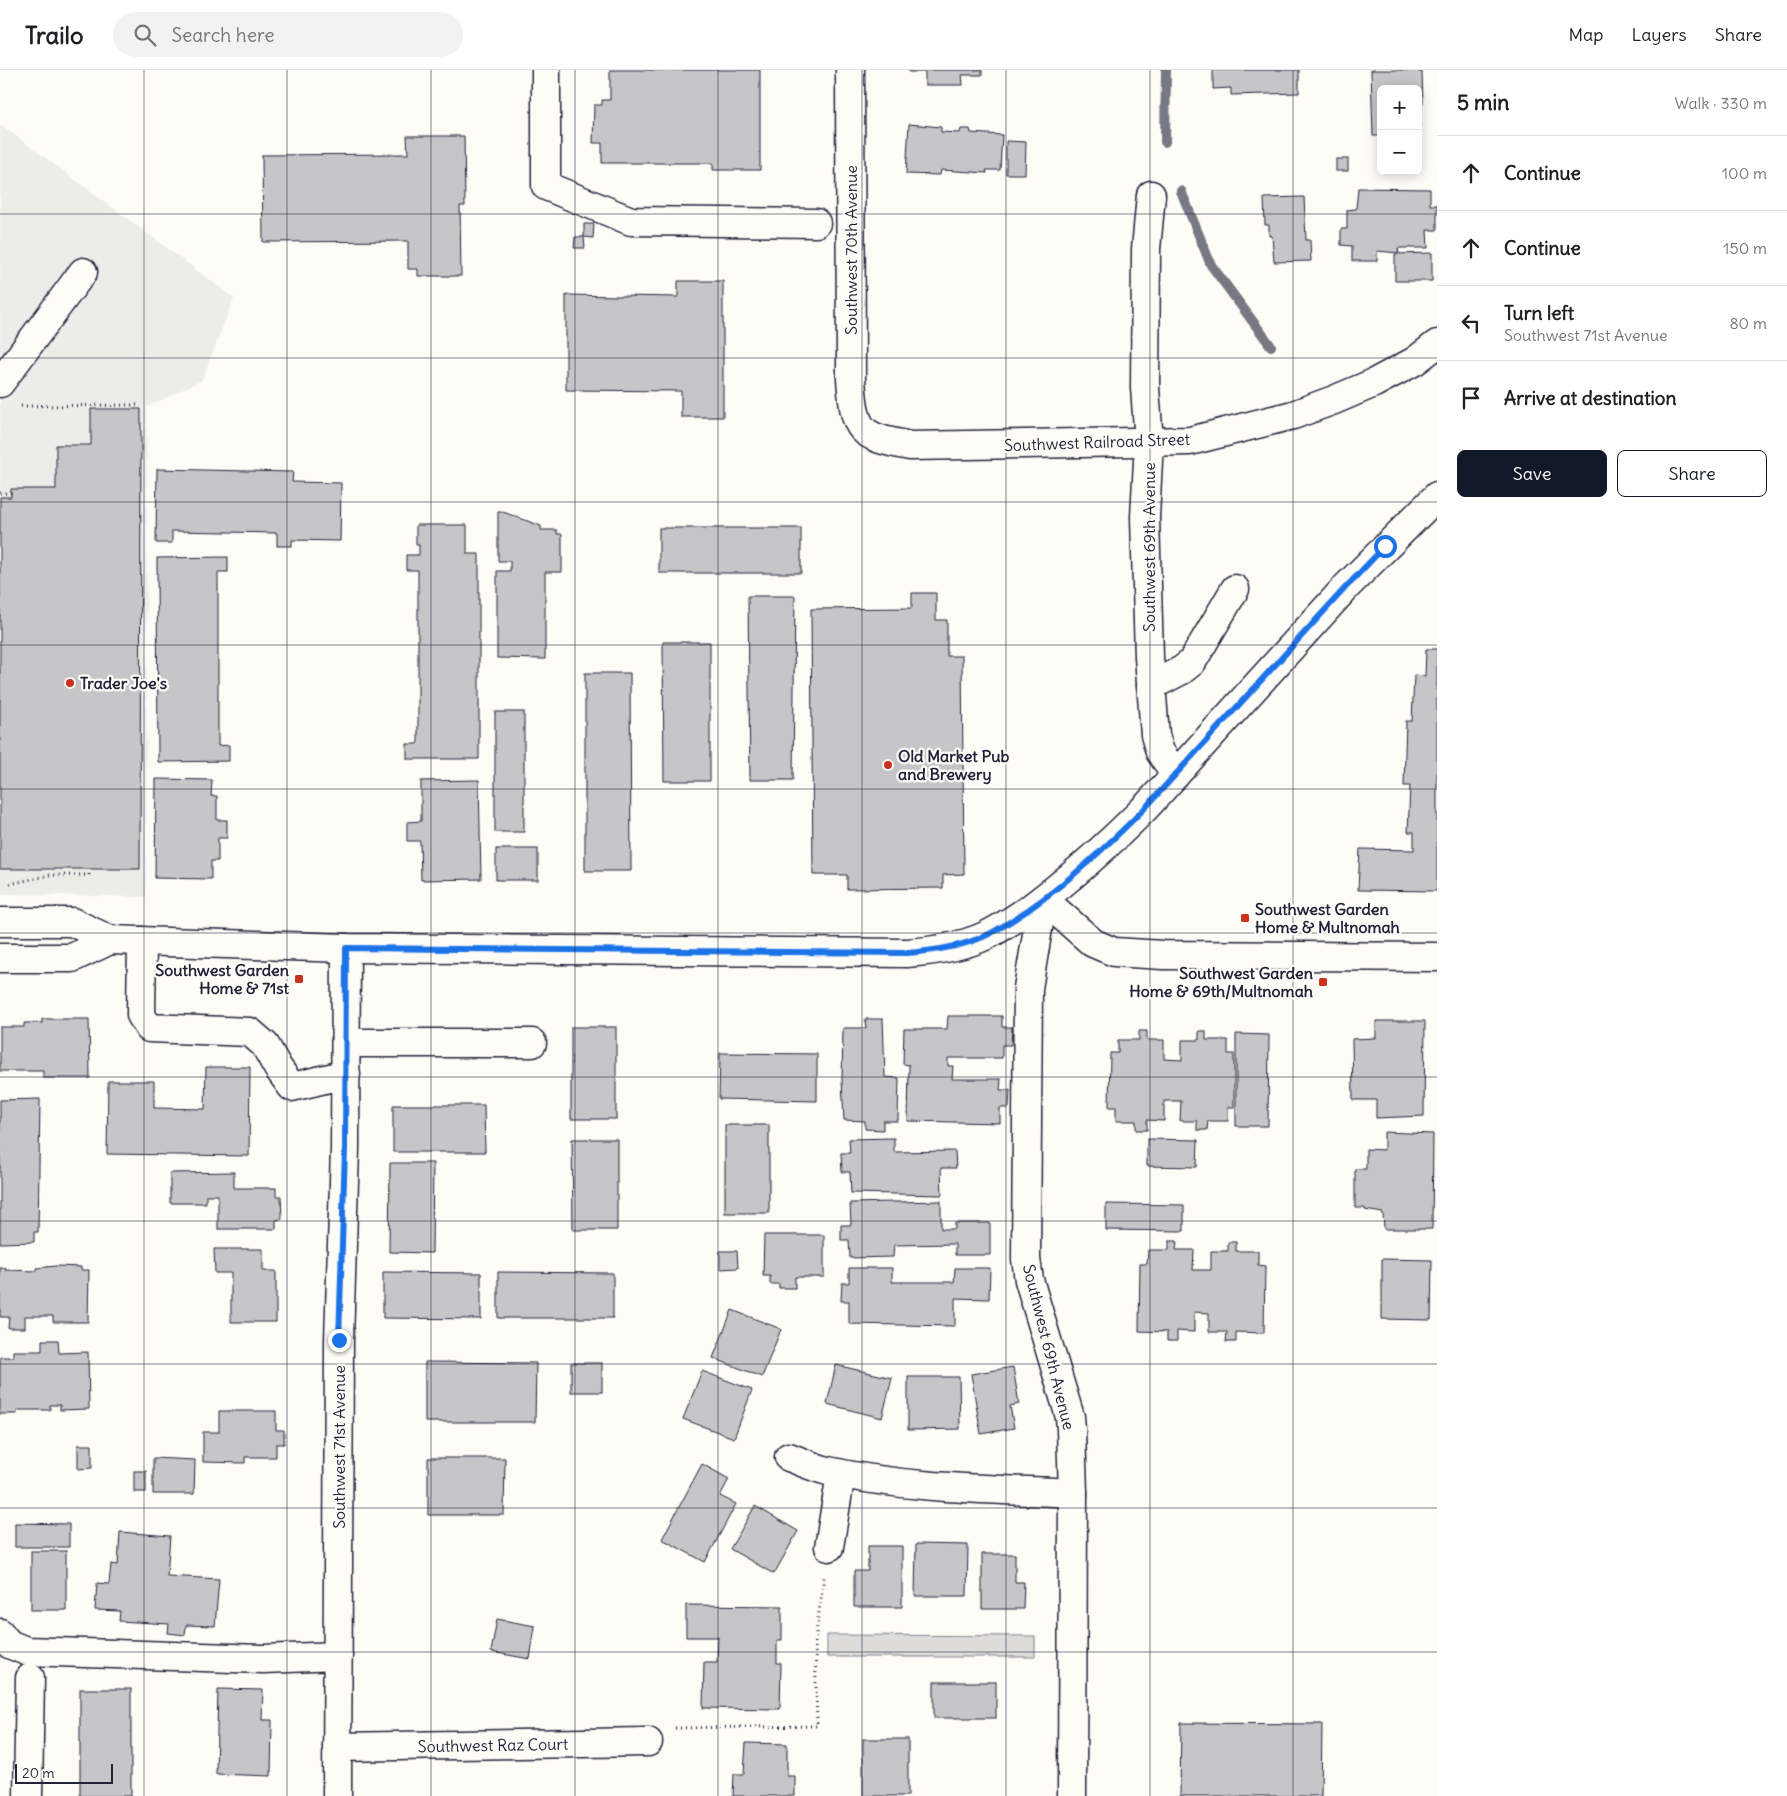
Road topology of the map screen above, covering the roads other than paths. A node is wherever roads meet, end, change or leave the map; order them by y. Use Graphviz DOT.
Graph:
graph roads {
  1 [pos="546,70"];
  2 [pos="850,70"];
  3 [pos="1151,195"];
  4 [pos="816,223"];
  5 [pos="83,272"];
  6 [pos="1437,344"];
  7 [pos="7,395"];
  8 [pos="861,428"];
  9 [pos="1149,442"];
  10 [pos="1437,496"];
  11 [pos="1235,589"];
  12 [pos="1151,686"];
  13 [pos="1176,774"];
  14 [pos="1042,899"];
  15 [pos="0,922"];
  16 [pos="110,940"];
  17 [pos="142,941"];
  18 [pos="346,948"];
  19 [pos="1437,956"];
  20 [pos="0,958"];
  21 [pos="346,1044"];
  22 [pos="532,1044"];
  23 [pos="346,1074"];
  24 [pos="789,1457"];
  25 [pos="841,1474"];
  26 [pos="1073,1493"];
  27 [pos="829,1547"];
  28 [pos="0,1633"];
  29 [pos="338,1656"];
  30 [pos="30,1678"];
  31 [pos="648,1742"];
  32 [pos="337,1747"];
  33 [pos="28,1796"];
  34 [pos="337,1796"];
  35 [pos="1072,1796"];
  1 -- 4 [label="street"];
  2 -- 8 [label="street, Southwest 70th Avenue"];
  3 -- 9 [label="street, Southwest 69th Avenue"];
  5 -- 7 [label="street"];
  6 -- 9 [label="street, Southwest Railroad Street"];
  8 -- 9 [label="street, Southwest Railroad Street"];
  9 -- 12 [label="street, Southwest 69th Avenue"];
  10 -- 13 [label="street"];
  11 -- 12 [label="street"];
  12 -- 13 [label="street, Southwest 69th Avenue"];
  13 -- 14 [label="street"];
  14 -- 18 [label="street"];
  14 -- 19 [label="street"];
  14 -- 26 [label="street, Southwest 69th Avenue"];
  15 -- 16 [label="street"];
  16 -- 17 [label="street"];
  16 -- 20 [label="street"];
  17 -- 18 [label="street"];
  17 -- 23 [label="street"];
  18 -- 21 [label="street, Southwest 71st Avenue"];
  21 -- 22 [label="street"];
  21 -- 23 [label="street, Southwest 71st Avenue"];
  23 -- 29 [label="street, Southwest 71st Avenue"];
  24 -- 25 [label="street"];
  25 -- 26 [label="street"];
  25 -- 27 [label="street"];
  26 -- 35 [label="street, Southwest 69th Avenue"];
  28 -- 29 [label="street"];
  29 -- 32 [label="street, Southwest 71st Avenue"];
  30 -- 33 [label="street"];
  31 -- 32 [label="street, Southwest Raz Court"];
  32 -- 34 [label="street, Southwest 71st Avenue"];
}
